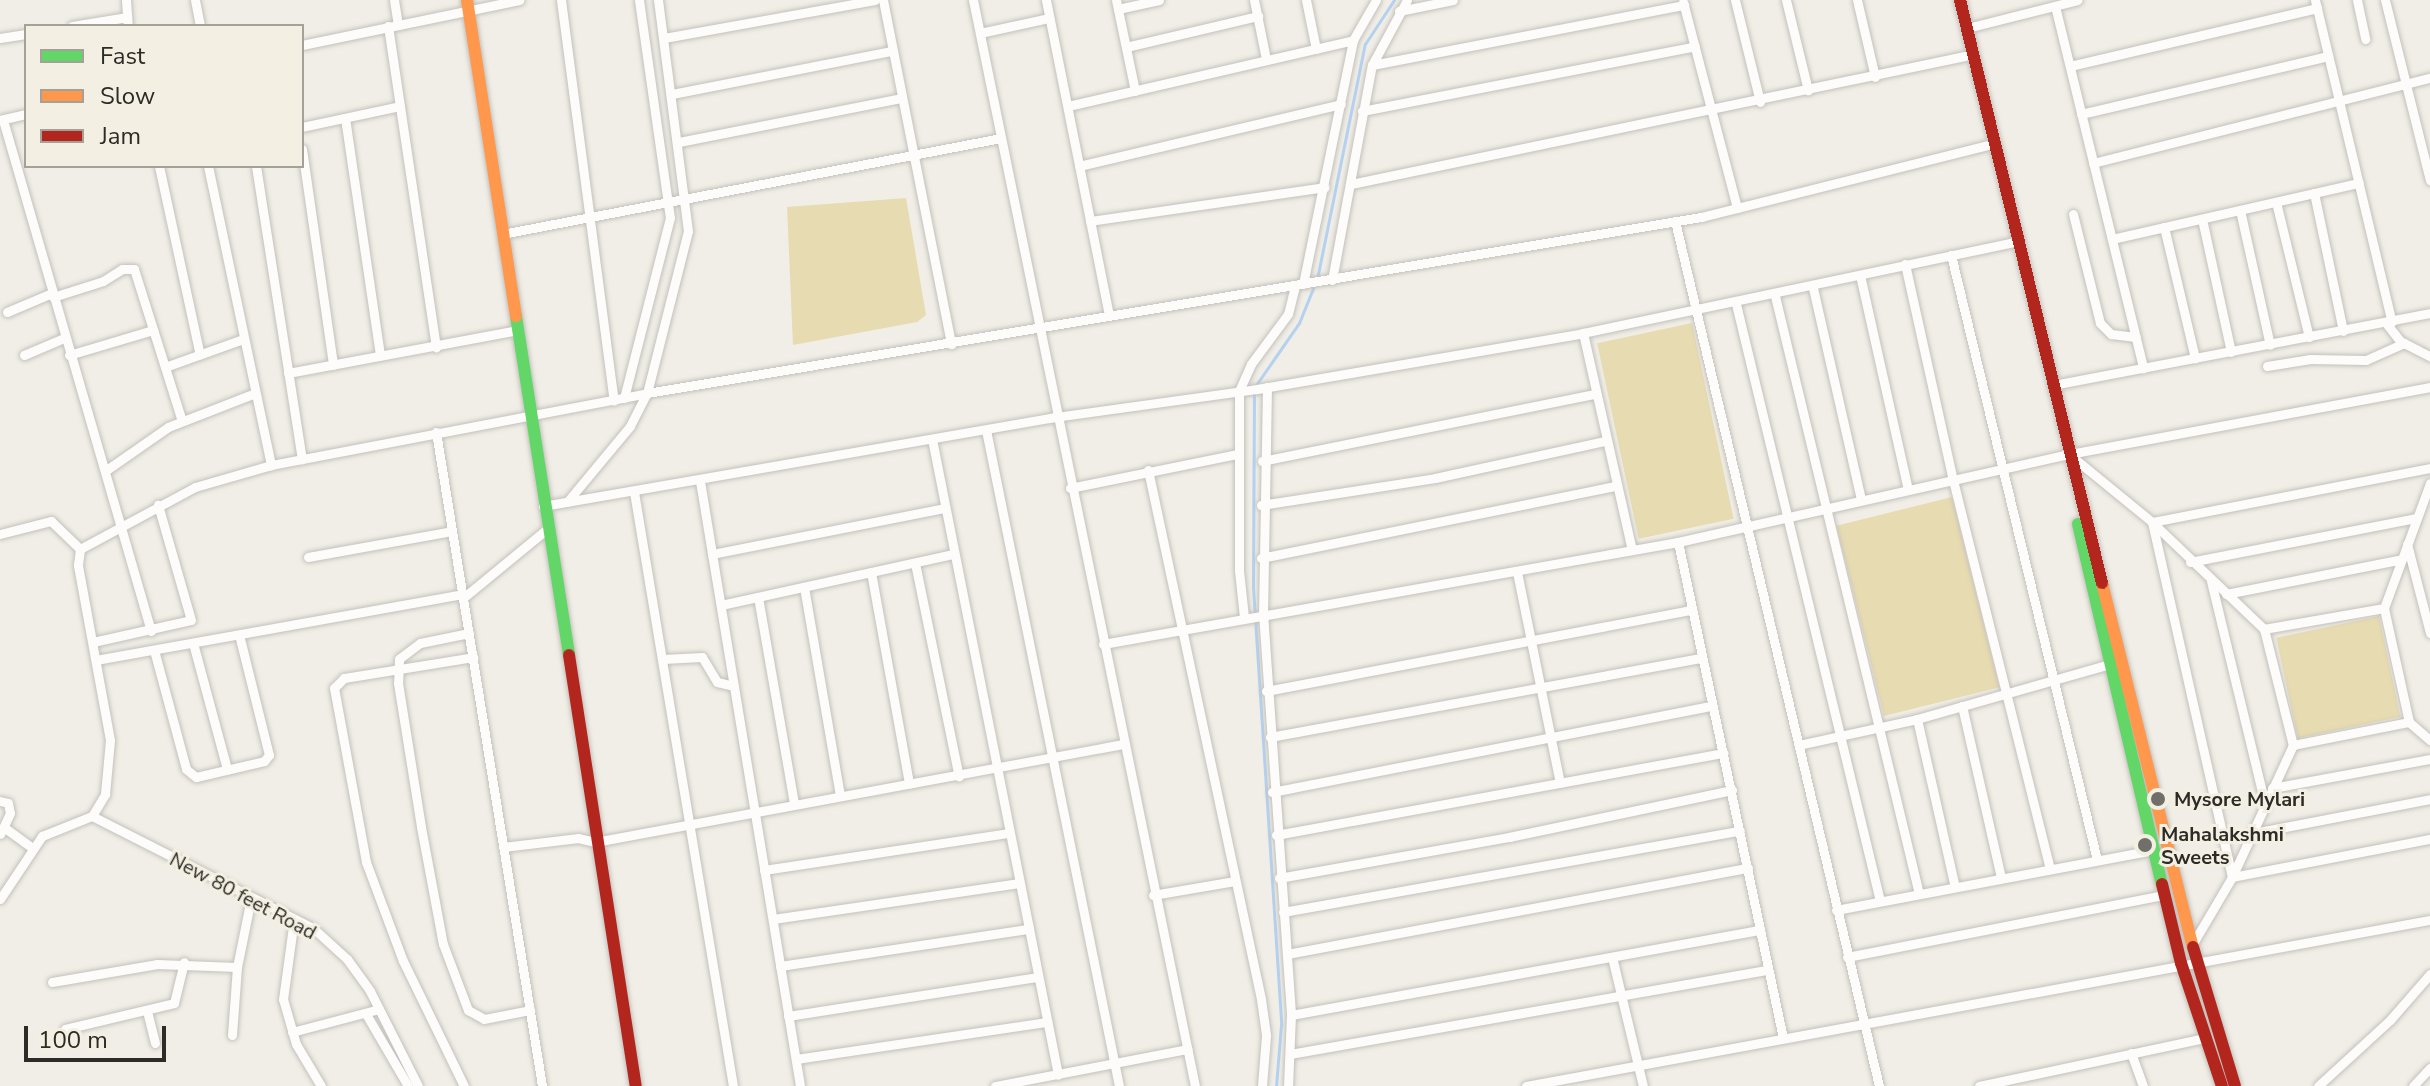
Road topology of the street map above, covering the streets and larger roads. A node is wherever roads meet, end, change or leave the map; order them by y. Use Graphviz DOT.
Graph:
graph roads {
  1 [pos="126,0"];
  2 [pos="195,0"];
  3 [pos="394,0"];
  4 [pos="519,0"];
  5 [pos="561,0"];
  6 [pos="639,0"];
  7 [pos="658,0"];
  8 [pos="875,0"];
  9 [pos="883,0"];
  10 [pos="973,0"];
  11 [pos="1046,0"];
  12 [pos="1159,0"];
  13 [pos="1254,0"];
  14 [pos="1306,0"];
  15 [pos="1363,0"];
  16 [pos="1376,0"];
  17 [pos="1407,0"];
  18 [pos="1453,0"];
  19 [pos="1735,0"];
  20 [pos="1786,0"];
  21 [pos="1857,0"];
  22 [pos="1952,0"];
  23 [pos="1960,0"];
  24 [pos="2078,0"];
  25 [pos="2357,0"];
  26 [pos="2385,0"];
  27 [pos="1683,2"];
  28 [pos="1117,4"];
  29 [pos="2316,4"];
  30 [pos="2050,5"];
  31 [pos="468,6"];
  32 [pos="1399,11"];
  33 [pos="1366,15"];
  34 [pos="1258,16"];
  35 [pos="1049,18"];
  36 [pos="128,21"];
  37 [pos="94,24"];
  38 [pos="200,24"];
  39 [pos="393,26"];
  40 [pos="1967,28"];
  41 [pos="980,33"];
  42 [pos="24,34"];
  43 [pos="0,38"];
  44 [pos="664,38"];
  45 [pos="2365,39"];
  46 [pos="1353,40"];
  47 [pos="304,45"];
  48 [pos="1695,46"];
  49 [pos="1126,47"];
  50 [pos="1316,49"];
  51 [pos="892,51"];
  52 [pos="1965,56"];
  53 [pos="2328,56"];
  54 [pos="1266,59"];
  55 [pos="1372,65"];
  56 [pos="2070,66"];
  57 [pos="1875,77"];
  58 [pos="2430,78"];
  59 [pos="2405,84"];
  60 [pos="1808,90"];
  61 [pos="1135,91"];
  62 [pos="672,94"];
  63 [pos="901,98"];
  64 [pos="1760,102"];
  65 [pos="1341,104"];
  66 [pos="2340,104"];
  67 [pos="400,106"];
  68 [pos="1068,106"];
  69 [pos="1362,111"];
  70 [pos="1709,113"];
  71 [pos="24,114"];
  72 [pos="2081,114"];
  73 [pos="345,118"];
  74 [pos="1,120"];
  75 [pos="304,127"];
  76 [pos="1001,138"];
  77 [pos="679,142"];
  78 [pos="1987,145"];
  79 [pos="913,155"];
  80 [pos="304,163"];
  81 [pos="2093,163"];
  82 [pos="1079,166"];
  83 [pos="159,168"];
  84 [pos="208,168"];
  85 [pos="256,168"];
  86 [pos="2430,180"];
  87 [pos="2359,183"];
  88 [pos="1351,184"];
  89 [pos="1325,187"];
  90 [pos="2314,193"];
  91 [pos="687,199"];
  92 [pos="669,202"];
  93 [pos="2276,202"];
  94 [pos="1737,208"];
  95 [pos="2240,210"];
  96 [pos="2073,214"];
  97 [pos="591,218"];
  98 [pos="2202,219"];
  99 [pos="1090,221"];
  100 [pos="1675,221"];
  101 [pos="2164,227"];
  102 [pos="502,234"];
  103 [pos="2112,239"];
  104 [pos="2011,243"];
  105 [pos="1951,255"];
  106 [pos="1905,264"];
  107 [pos="1860,275"];
  108 [pos="1332,280"];
  109 [pos="1299,285"];
  110 [pos="1813,288"];
  111 [pos="52,295"];
  112 [pos="1775,296"];
  113 [pos="1736,304"];
  114 [pos="7,312"];
  115 [pos="1696,312"];
  116 [pos="2430,313"];
  117 [pos="1109,316"];
  118 [pos="2389,322"];
  119 [pos="153,330"];
  120 [pos="518,330"];
  121 [pos="1038,331"];
  122 [pos="2343,331"];
  123 [pos="1583,333"];
  124 [pos="2136,337"];
  125 [pos="2309,337"];
  126 [pos="64,338"];
  127 [pos="243,339"];
  128 [pos="2404,343"];
  129 [pos="951,344"];
  130 [pos="2270,345"];
  131 [pos="436,347"];
  132 [pos="2231,352"];
  133 [pos="24,355"];
  134 [pos="69,355"];
  135 [pos="200,355"];
  136 [pos="380,355"];
  137 [pos="2430,356"];
  138 [pos="2195,358"];
  139 [pos="333,365"];
  140 [pos="2267,366"];
  141 [pos="165,367"];
  142 [pos="2143,368"];
  143 [pos="288,373"];
  144 [pos="2053,385"];
  145 [pos="2430,387"];
  146 [pos="1262,388"];
  147 [pos="1242,391"];
  148 [pos="255,393"];
  149 [pos="647,393"];
  150 [pos="1595,394"];
  151 [pos="619,399"];
  152 [pos="530,416"];
  153 [pos="1055,417"];
  154 [pos="182,421"];
  155 [pos="986,430"];
  156 [pos="436,432"];
  157 [pos="932,439"];
  158 [pos="1605,441"];
  159 [pos="1237,454"];
  160 [pos="2066,455"];
  161 [pos="302,459"];
  162 [pos="1262,461"];
  163 [pos="271,465"];
  164 [pos="2430,468"];
  165 [pos="1148,470"];
  166 [pos="105,471"];
  167 [pos="2001,472"];
  168 [pos="1953,480"];
  169 [pos="700,481"];
  170 [pos="2430,483"];
  171 [pos="1615,486"];
  172 [pos="1070,488"];
  173 [pos="1908,490"];
  174 [pos="634,492"];
  175 [pos="1861,499"];
  176 [pos="566,502"];
  177 [pos="158,505"];
  178 [pos="1261,505"];
  179 [pos="543,506"];
  180 [pos="944,508"];
  181 [pos="1825,511"];
  182 [pos="2417,518"];
  183 [pos="1786,520"];
  184 [pos="2152,522"];
  185 [pos="121,524"];
  186 [pos="1748,528"];
  187 [pos="547,529"];
  188 [pos="452,531"];
  189 [pos="1,532"];
  190 [pos="1678,542"];
  191 [pos="2407,544"];
  192 [pos="80,549"];
  193 [pos="1632,550"];
  194 [pos="712,554"];
  195 [pos="953,554"];
  196 [pos="308,557"];
  197 [pos="1261,558"];
  198 [pos="2402,559"];
  199 [pos="2190,562"];
  200 [pos="915,563"];
  201 [pos="871,572"];
  202 [pos="1517,572"];
  203 [pos="2211,581"];
  204 [pos="804,587"];
  205 [pos="2226,594"];
  206 [pos="462,596"];
  207 [pos="758,597"];
  208 [pos="721,605"];
  209 [pos="2384,608"];
  210 [pos="1692,610"];
  211 [pos="1263,613"];
  212 [pos="1244,617"];
  213 [pos="1182,629"];
  214 [pos="2264,629"];
  215 [pos="151,631"];
  216 [pos="469,633"];
  217 [pos="2430,633"];
  218 [pos="239,635"];
  219 [pos="93,642"];
  220 [pos="193,643"];
  221 [pos="1103,644"];
  222 [pos="1531,644"];
  223 [pos="154,650"];
  224 [pos="473,657"];
  225 [pos="1702,658"];
  226 [pos="663,659"];
  227 [pos="96,660"];
  228 [pos="2110,664"];
  229 [pos="397,670"];
  230 [pos="2054,679"];
  231 [pos="734,686"];
  232 [pos="1540,689"];
  233 [pos="1266,691"];
  234 [pos="2007,693"];
  235 [pos="1712,706"];
  236 [pos="1962,706"];
  237 [pos="1917,719"];
  238 [pos="2409,722"];
  239 [pos="1879,728"];
  240 [pos="1270,737"];
  241 [pos="1843,737"];
  242 [pos="1551,739"];
  243 [pos="2430,740"];
  244 [pos="1123,744"];
  245 [pos="1799,745"];
  246 [pos="2293,745"];
  247 [pos="1724,753"];
  248 [pos="2430,759"];
  249 [pos="1053,760"];
  250 [pos="227,769"];
  251 [pos="997,771"];
  252 [pos="959,777"];
  253 [pos="1560,783"];
  254 [pos="909,784"];
  255 [pos="2272,788"];
  256 [pos="1732,790"];
  257 [pos="1272,792"];
  258 [pos="840,795"];
  259 [pos="2430,799"];
  260 [pos="0,801"];
  261 [pos="794,803"];
  262 [pos="2265,805"];
  263 [pos="753,809"];
  264 [pos="92,816"];
  265 [pos="691,825"];
  266 [pos="2,831"];
  267 [pos="1740,831"];
  268 [pos="1009,833"];
  269 [pos="2254,833"];
  270 [pos="1276,835"];
  271 [pos="2430,839"];
  272 [pos="595,842"];
  273 [pos="31,847"];
  274 [pos="503,847"];
  275 [pos="2153,850"];
  276 [pos="2097,860"];
  277 [pos="1748,868"];
  278 [pos="2050,869"];
  279 [pos="764,870"];
  280 [pos="2232,877"];
  281 [pos="1279,878"];
  282 [pos="2001,878"];
  283 [pos="1235,881"];
  284 [pos="1019,883"];
  285 [pos="1955,887"];
  286 [pos="1919,894"];
  287 [pos="1153,895"];
  288 [pos="2164,895"];
  289 [pos="251,898"];
  290 [pos="0,899"];
  291 [pos="1880,901"];
  292 [pos="1836,910"];
  293 [pos="1283,912"];
  294 [pos="294,919"];
  295 [pos="773,919"];
  296 [pos="2430,920"];
  297 [pos="1029,929"];
  298 [pos="1760,930"];
  299 [pos="1287,954"];
  300 [pos="2189,956"];
  301 [pos="1612,957"];
  302 [pos="1847,957"];
  303 [pos="184,962"];
  304 [pos="780,966"];
  305 [pos="237,967"];
  306 [pos="1768,970"];
  307 [pos="2430,974"];
  308 [pos="1038,977"];
  309 [pos="52,982"];
  310 [pos="1621,996"];
  311 [pos="379,1009"];
  312 [pos="530,1010"];
  313 [pos="147,1011"];
  314 [pos="366,1014"];
  315 [pos="1291,1015"];
  316 [pos="788,1016"];
  317 [pos="1047,1022"];
  318 [pos="1864,1025"];
  319 [pos="65,1029"];
  320 [pos="292,1032"];
  321 [pos="232,1035"];
  322 [pos="1783,1038"];
  323 [pos="2204,1038"];
  324 [pos="155,1043"];
  325 [pos="1187,1049"];
  326 [pos="2131,1053"];
  327 [pos="1290,1054"];
  328 [pos="796,1059"];
  329 [pos="1114,1063"];
  330 [pos="1639,1066"];
  331 [pos="2430,1068"];
  332 [pos="1058,1075"];
  333 [pos="321,1086"];
  334 [pos="408,1086"];
  335 [pos="418,1086"];
  336 [pos="464,1086"];
  337 [pos="542,1086"];
  338 [pos="636,1086"];
  339 [pos="733,1086"];
  340 [pos="800,1086"];
  341 [pos="995,1086"];
  342 [pos="1119,1086"];
  343 [pos="1195,1086"];
  344 [pos="1262,1086"];
  345 [pos="1288,1086"];
  346 [pos="1526,1086"];
  347 [pos="1643,1086"];
  348 [pos="1879,1086"];
  349 [pos="1979,1086"];
  350 [pos="2143,1086"];
  351 [pos="2222,1086"];
  352 [pos="2235,1086"];
  353 [pos="2318,1086"];
  354 [pos="2413,1086"];
  1 -- 36 [label="street"];
  2 -- 38 [label="street"];
  3 -- 39 [label="street"];
  4 -- 31 [label="street"];
  5 -- 97 [label="street"];
  6 -- 92 [label="street"];
  7 -- 44 [label="street"];
  8 -- 44 [label="street"];
  9 -- 51 [label="street"];
  10 -- 41 [label="street"];
  11 -- 35 [label="street"];
  12 -- 28 [label="street"];
  13 -- 34 [label="street"];
  14 -- 50 [label="street"];
  15 -- 33 [label="street"];
  16 -- 33 [label="street"];
  17 -- 32 [label="street"];
  18 -- 32 [label="street"];
  19 -- 64 [label="street"];
  20 -- 60 [label="street"];
  21 -- 57 [label="street"];
  22 -- 52 [label="street"];
  23 -- 40 [label="street"];
  24 -- 30 [label="street"];
  25 -- 45 [label="street"];
  26 -- 59 [label="street"];
  27 -- 48 [label="street"];
  27 -- 55 [label="street"];
  28 -- 49 [label="street"];
  29 -- 53 [label="street"];
  29 -- 56 [label="street"];
  30 -- 40 [label="street"];
  30 -- 56 [label="street"];
  31 -- 39 [label="street"];
  31 -- 102 [label="street"];
  32 -- 55 [label="street"];
  33 -- 46 [label="street"];
  34 -- 49 [label="street"];
  34 -- 54 [label="street"];
  35 -- 41 [label="street"];
  35 -- 68 [label="street"];
  36 -- 37 [label="street"];
  39 -- 47 [label="street"];
  39 -- 67 [label="street"];
  40 -- 144 [label="street"];
  41 -- 76 [label="street"];
  42 -- 43 [label="street"];
  44 -- 62 [label="street"];
  46 -- 50 [label="street"];
  46 -- 65 [label="street"];
  48 -- 69 [label="street"];
  48 -- 70 [label="street"];
  49 -- 61 [label="street"];
  50 -- 54 [label="street"];
  51 -- 62 [label="street"];
  51 -- 63 [label="street"];
  52 -- 57 [label="street"];
  52 -- 78 [label="street"];
  53 -- 66 [label="street"];
  53 -- 72 [label="street"];
  54 -- 61 [label="street"];
  55 -- 69 [label="street"];
  56 -- 72 [label="street"];
  57 -- 60 [label="street"];
  58 -- 59 [label="street"];
  59 -- 66 [label="street"];
  59 -- 86 [label="street"];
  60 -- 64 [label="street"];
  61 -- 68 [label="street"];
  62 -- 77 [label="street"];
  63 -- 77 [label="street"];
  63 -- 79 [label="street"];
  64 -- 70 [label="street"];
  65 -- 82 [label="street"];
  65 -- 89 [label="street"];
  66 -- 81 [label="street"];
  66 -- 87 [label="street"];
  67 -- 73 [label="street"];
  67 -- 131 [label="street"];
  68 -- 82 [label="street"];
  69 -- 88 [label="street"];
  70 -- 88 [label="street"];
  70 -- 94 [label="street"];
  71 -- 74 [label="street"];
  72 -- 81 [label="street"];
  73 -- 75 [label="street"];
  73 -- 136 [label="street"];
  74 -- 111 [label="street"];
  76 -- 79 [label="street"];
  76 -- 121 [label="street"];
  77 -- 91 [label="street"];
  78 -- 94 [label="street"];
  78 -- 104 [label="street"];
  79 -- 91 [label="street"];
  79 -- 129 [label="street"];
  80 -- 139 [label="street"];
  81 -- 103 [label="street"];
  82 -- 99 [label="street"];
  83 -- 135 [label="street"];
  84 -- 127 [label="street"];
  85 -- 143 [label="street"];
  87 -- 90 [label="street"];
  87 -- 118 [label="street"];
  88 -- 108 [label="street"];
  89 -- 99 [label="street"];
  89 -- 109 [label="street"];
  90 -- 93 [label="street"];
  90 -- 122 [label="street"];
  91 -- 92 [label="street"];
  91 -- 149 [label="street"];
  92 -- 97 [label="street"];
  92 -- 151 [label="street"];
  93 -- 95 [label="street"];
  93 -- 125 [label="street"];
  94 -- 100 [label="street"];
  95 -- 98 [label="street"];
  95 -- 130 [label="street"];
  96 -- 124 [label="street"];
  97 -- 102 [label="street"];
  97 -- 151 [label="street"];
  98 -- 101 [label="street"];
  98 -- 132 [label="street"];
  99 -- 117 [label="street"];
  100 -- 108 [label="street"];
  100 -- 115 [label="street"];
  101 -- 103 [label="street"];
  101 -- 138 [label="street"];
  102 -- 120 [label="street"];
  103 -- 124 [label="street"];
  104 -- 105 [label="street"];
  104 -- 160 [label="street"];
  105 -- 106 [label="street"];
  105 -- 167 [label="street"];
  106 -- 107 [label="street"];
  106 -- 168 [label="street"];
  107 -- 110 [label="street"];
  107 -- 173 [label="street"];
  108 -- 109 [label="street"];
  109 -- 117 [label="street"];
  109 -- 147 [label="street"];
  110 -- 112 [label="street"];
  110 -- 175 [label="street"];
  111 -- 114 [label="street"];
  111 -- 119 [label="street"];
  111 -- 126 [label="street"];
  112 -- 113 [label="street"];
  112 -- 181 [label="street"];
  113 -- 115 [label="street"];
  113 -- 183 [label="street"];
  115 -- 123 [label="street"];
  115 -- 186 [label="street"];
  116 -- 118 [label="street"];
  117 -- 121 [label="street"];
  118 -- 122 [label="street"];
  118 -- 128 [label="street"];
  119 -- 134 [label="street"];
  119 -- 141 [label="street"];
  120 -- 131 [label="street"];
  120 -- 152 [label="street"];
  121 -- 129 [label="street"];
  121 -- 153 [label="street"];
  122 -- 125 [label="street"];
  123 -- 146 [label="street"];
  123 -- 150 [label="street"];
  124 -- 142 [label="street"];
  125 -- 130 [label="street"];
  126 -- 133 [label="street"];
  126 -- 134 [label="street"];
  127 -- 135 [label="street"];
  127 -- 148 [label="street"];
  128 -- 137 [label="street"];
  128 -- 140 [label="street"];
  129 -- 149 [label="street"];
  130 -- 132 [label="street"];
  131 -- 136 [label="street"];
  132 -- 138 [label="street"];
  134 -- 166 [label="street"];
  135 -- 141 [label="street"];
  136 -- 139 [label="street"];
  138 -- 142 [label="street"];
  139 -- 143 [label="street"];
  141 -- 154 [label="street"];
  142 -- 144 [label="street"];
  143 -- 161 [label="street"];
  144 -- 160 [label="street"];
  145 -- 160 [label="street"];
  146 -- 147 [label="street"];
  146 -- 162 [label="street"];
  147 -- 153 [label="street"];
  147 -- 159 [label="street"];
  148 -- 154 [label="street"];
  148 -- 163 [label="street"];
  149 -- 151 [label="street"];
  149 -- 176 [label="street"];
  150 -- 158 [label="street"];
  150 -- 162 [label="street"];
  151 -- 152 [label="street"];
  152 -- 156 [label="street"];
  152 -- 179 [label="street"];
  153 -- 155 [label="street"];
  153 -- 172 [label="street"];
  154 -- 166 [label="street"];
  155 -- 157 [label="street"];
  155 -- 249 [label="street"];
  156 -- 161 [label="street"];
  156 -- 188 [label="street"];
  157 -- 169 [label="street"];
  157 -- 180 [label="street"];
  158 -- 171 [label="street"];
  158 -- 178 [label="street"];
  159 -- 165 [label="street"];
  159 -- 212 [label="street"];
  160 -- 167 [label="street"];
  160 -- 184 [label="street"];
  160 -- 228 [label="street"];
  160 -- 300 [label="street"];
  161 -- 163 [label="street"];
  162 -- 178 [label="street"];
  163 -- 177 [label="street"];
  164 -- 184 [label="street"];
  165 -- 172 [label="street"];
  165 -- 213 [label="street"];
  166 -- 185 [label="street"];
  167 -- 168 [label="street"];
  167 -- 230 [label="street"];
  168 -- 173 [label="street"];
  168 -- 234 [label="street"];
  169 -- 174 [label="street"];
  169 -- 194 [label="street"];
  170 -- 182 [label="street"];
  171 -- 193 [label="street"];
  171 -- 197 [label="street"];
  172 -- 221 [label="street"];
  173 -- 175 [label="street"];
  174 -- 176 [label="street"];
  174 -- 226 [label="street"];
  175 -- 181 [label="street"];
  176 -- 179 [label="street"];
  177 -- 185 [label="street"];
  177 -- 215 [label="street"];
  178 -- 197 [label="street"];
  179 -- 187 [label="street"];
  180 -- 194 [label="street"];
  180 -- 195 [label="street"];
  181 -- 183 [label="street"];
  181 -- 239 [label="street"];
  182 -- 191 [label="street"];
  182 -- 199 [label="street"];
  183 -- 186 [label="street"];
  183 -- 241 [label="street"];
  184 -- 199 [label="street"];
  184 -- 280 [label="street"];
  185 -- 192 [label="street"];
  185 -- 215 [label="street"];
  186 -- 190 [label="street"];
  186 -- 245 [label="street"];
  187 -- 206 [label="street"];
  187 -- 272 [label="street"];
  188 -- 196 [label="street"];
  188 -- 206 [label="street"];
  189 -- 192 [label="street"];
  190 -- 193 [label="street"];
  190 -- 210 [label="street"];
  191 -- 198 [label="street"];
  191 -- 217 [label="street"];
  192 -- 219 [label="street"];
  193 -- 202 [label="street"];
  194 -- 208 [label="street"];
  195 -- 200 [label="street"];
  195 -- 251 [label="street"];
  197 -- 211 [label="street"];
  198 -- 205 [label="street"];
  198 -- 209 [label="street"];
  199 -- 203 [label="street"];
  200 -- 201 [label="street"];
  200 -- 252 [label="street"];
  201 -- 204 [label="street"];
  201 -- 254 [label="street"];
  202 -- 211 [label="street"];
  202 -- 222 [label="street"];
  203 -- 205 [label="street"];
  203 -- 262 [label="street"];
  204 -- 207 [label="street"];
  204 -- 258 [label="street"];
  205 -- 214 [label="street"];
  206 -- 216 [label="street"];
  206 -- 218 [label="street"];
  207 -- 208 [label="street"];
  207 -- 261 [label="street"];
  208 -- 231 [label="street"];
  209 -- 214 [label="street"];
  209 -- 238 [label="street"];
  210 -- 222 [label="street"];
  210 -- 225 [label="street"];
  211 -- 212 [label="street"];
  211 -- 233 [label="street"];
  212 -- 213 [label="street"];
  213 -- 221 [label="street"];
  213 -- 283 [label="street"];
  214 -- 246 [label="street"];
  215 -- 219 [label="street"];
  216 -- 224 [label="street"];
  216 -- 229 [label="street"];
  218 -- 220 [label="street"];
  218 -- 250 [label="street"];
  219 -- 227 [label="street"];
  220 -- 223 [label="street"];
  220 -- 250 [label="street"];
  221 -- 244 [label="street"];
  222 -- 232 [label="street"];
  222 -- 233 [label="street"];
  223 -- 227 [label="street"];
  223 -- 250 [label="street"];
  224 -- 229 [label="street"];
  224 -- 274 [label="street"];
  225 -- 232 [label="street"];
  225 -- 235 [label="street"];
  226 -- 231 [label="street"];
  226 -- 265 [label="street"];
  227 -- 264 [label="street"];
  228 -- 230 [label="street"];
  228 -- 275 [label="street"];
  229 -- 312 [label="street"];
  229 -- 336 [label="street"];
  230 -- 234 [label="street"];
  230 -- 276 [label="street"];
  231 -- 263 [label="street"];
  232 -- 240 [label="street"];
  232 -- 242 [label="street"];
  233 -- 240 [label="street"];
  234 -- 236 [label="street"];
  234 -- 278 [label="street"];
  235 -- 242 [label="street"];
  235 -- 247 [label="street"];
  236 -- 237 [label="street"];
  236 -- 282 [label="street"];
  237 -- 239 [label="street"];
  237 -- 285 [label="street"];
  238 -- 243 [label="street"];
  238 -- 246 [label="street"];
  239 -- 241 [label="street"];
  239 -- 286 [label="street"];
  240 -- 257 [label="street"];
  241 -- 245 [label="street"];
  241 -- 291 [label="street"];
  242 -- 253 [label="street"];
  242 -- 257 [label="street"];
  244 -- 249 [label="street"];
  244 -- 287 [label="street"];
  245 -- 292 [label="street"];
  246 -- 255 [label="street"];
  247 -- 253 [label="street"];
  247 -- 256 [label="street"];
  248 -- 255 [label="street"];
  249 -- 251 [label="street"];
  249 -- 329 [label="street"];
  251 -- 252 [label="street"];
  251 -- 268 [label="street"];
  252 -- 254 [label="street"];
  253 -- 270 [label="street"];
  254 -- 258 [label="street"];
  255 -- 262 [label="street"];
  256 -- 267 [label="street"];
  256 -- 281 [label="street"];
  257 -- 270 [label="street"];
  258 -- 261 [label="street"];
  259 -- 269 [label="street"];
  260 -- 266 [label="street"];
  261 -- 263 [label="street"];
  262 -- 269 [label="street"];
  263 -- 265 [label="street"];
  263 -- 279 [label="street"];
  264 -- 273 [label="street"];
  264 -- 289 [label="street, New 80 feet Road"];
  265 -- 272 [label="street"];
  265 -- 339 [label="street"];
  266 -- 273 [label="street"];
  267 -- 277 [label="street"];
  267 -- 293 [label="street"];
  268 -- 279 [label="street"];
  268 -- 284 [label="street"];
  269 -- 280 [label="street"];
  270 -- 281 [label="street"];
  271 -- 280 [label="street"];
  272 -- 274 [label="street"];
  272 -- 338 [label="street"];
  273 -- 290 [label="street"];
  274 -- 312 [label="street"];
  275 -- 276 [label="street"];
  275 -- 288 [label="street"];
  276 -- 278 [label="street"];
  277 -- 298 [label="street"];
  277 -- 299 [label="street"];
  278 -- 282 [label="street"];
  279 -- 295 [label="street"];
  280 -- 300 [label="street"];
  281 -- 293 [label="street"];
  282 -- 285 [label="street"];
  283 -- 287 [label="street"];
  283 -- 344 [label="street"];
  284 -- 295 [label="street"];
  284 -- 297 [label="street"];
  285 -- 286 [label="street"];
  286 -- 291 [label="street"];
  287 -- 325 [label="street"];
  288 -- 300 [label="street"];
  288 -- 302 [label="street"];
  289 -- 294 [label="street, New 80 feet Road"];
  289 -- 305 [label="street"];
  291 -- 292 [label="street"];
  292 -- 302 [label="street"];
  293 -- 299 [label="street"];
  294 -- 311 [label="street, New 80 feet Road"];
  294 -- 320 [label="street"];
  295 -- 304 [label="street"];
  296 -- 300 [label="street"];
  297 -- 304 [label="street"];
  297 -- 308 [label="street"];
  298 -- 301 [label="street"];
  298 -- 306 [label="street"];
  299 -- 315 [label="street"];
  300 -- 318 [label="street"];
  300 -- 323 [label="street"];
  300 -- 352 [label="street"];
  301 -- 310 [label="street"];
  301 -- 315 [label="street"];
  302 -- 318 [label="street"];
  303 -- 305 [label="street"];
  303 -- 309 [label="street"];
  303 -- 313 [label="street"];
  304 -- 316 [label="street"];
  305 -- 321 [label="street"];
  306 -- 310 [label="street"];
  306 -- 322 [label="street"];
  307 -- 353 [label="street"];
  308 -- 316 [label="street"];
  308 -- 317 [label="street"];
  310 -- 327 [label="street"];
  310 -- 330 [label="street"];
  311 -- 314 [label="street"];
  311 -- 335 [label="street, New 80 feet Road"];
  312 -- 337 [label="street"];
  313 -- 319 [label="street"];
  313 -- 324 [label="street"];
  314 -- 320 [label="street"];
  314 -- 334 [label="street"];
  315 -- 327 [label="street"];
  316 -- 328 [label="street"];
  317 -- 328 [label="street"];
  317 -- 332 [label="street"];
  318 -- 322 [label="street"];
  318 -- 348 [label="street"];
  320 -- 333 [label="street"];
  322 -- 330 [label="street"];
  323 -- 326 [label="street"];
  323 -- 351 [label="street"];
  325 -- 329 [label="street"];
  325 -- 343 [label="street"];
  326 -- 349 [label="street"];
  326 -- 350 [label="street"];
  327 -- 345 [label="street"];
  328 -- 340 [label="street"];
  329 -- 332 [label="street"];
  329 -- 342 [label="street"];
  330 -- 346 [label="street"];
  330 -- 347 [label="street"];
  331 -- 354 [label="street"];
  332 -- 341 [label="street"];
}
